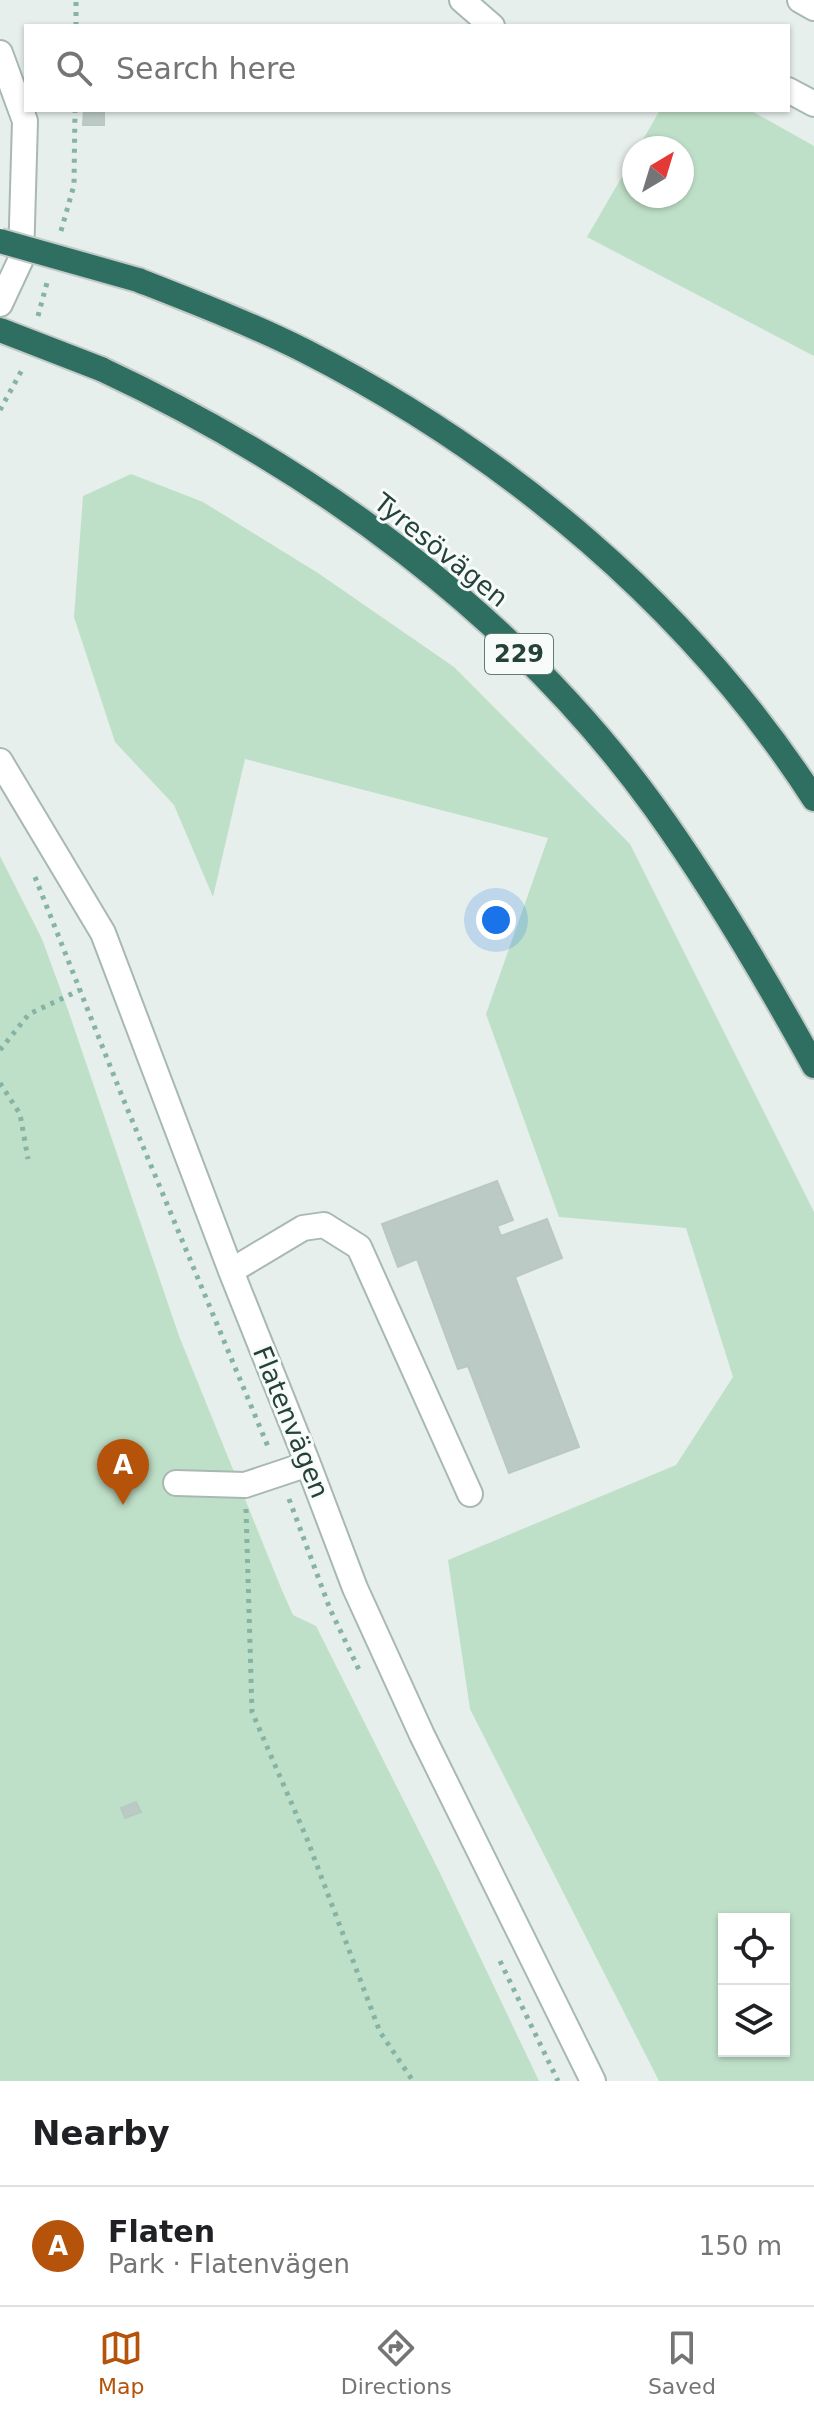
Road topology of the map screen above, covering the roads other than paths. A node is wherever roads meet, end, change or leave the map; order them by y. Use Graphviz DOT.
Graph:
graph roads {
  1 [pos="462,0"];
  2 [pos="800,0"];
  3 [pos="814,8"];
  4 [pos="490,24"];
  5 [pos="0,53"];
  6 [pos="790,91"];
  7 [pos="814,104"];
  8 [pos="0,241"];
  9 [pos="0,304"];
  10 [pos="0,330"];
  11 [pos="0,761"];
  12 [pos="814,799"];
  13 [pos="814,1066"];
  14 [pos="231,1271"];
  15 [pos="308,1464"];
  16 [pos="176,1483"];
  17 [pos="470,1494"];
  18 [pos="593,2081"];
  1 -- 4 [label="street"];
  2 -- 3 [label="street"];
  5 -- 9 [label="street"];
  6 -- 7 [label="street"];
  8 -- 12 [label="highway, bridge"];
  10 -- 13 [label="highway, Tyresövägen / 229, bridge"];
  11 -- 14 [label="street, Flatenvägen"];
  14 -- 15 [label="street, Flatenvägen"];
  14 -- 17 [label="street"];
  15 -- 16 [label="street"];
  15 -- 18 [label="street, Flatenvägen"];
}
